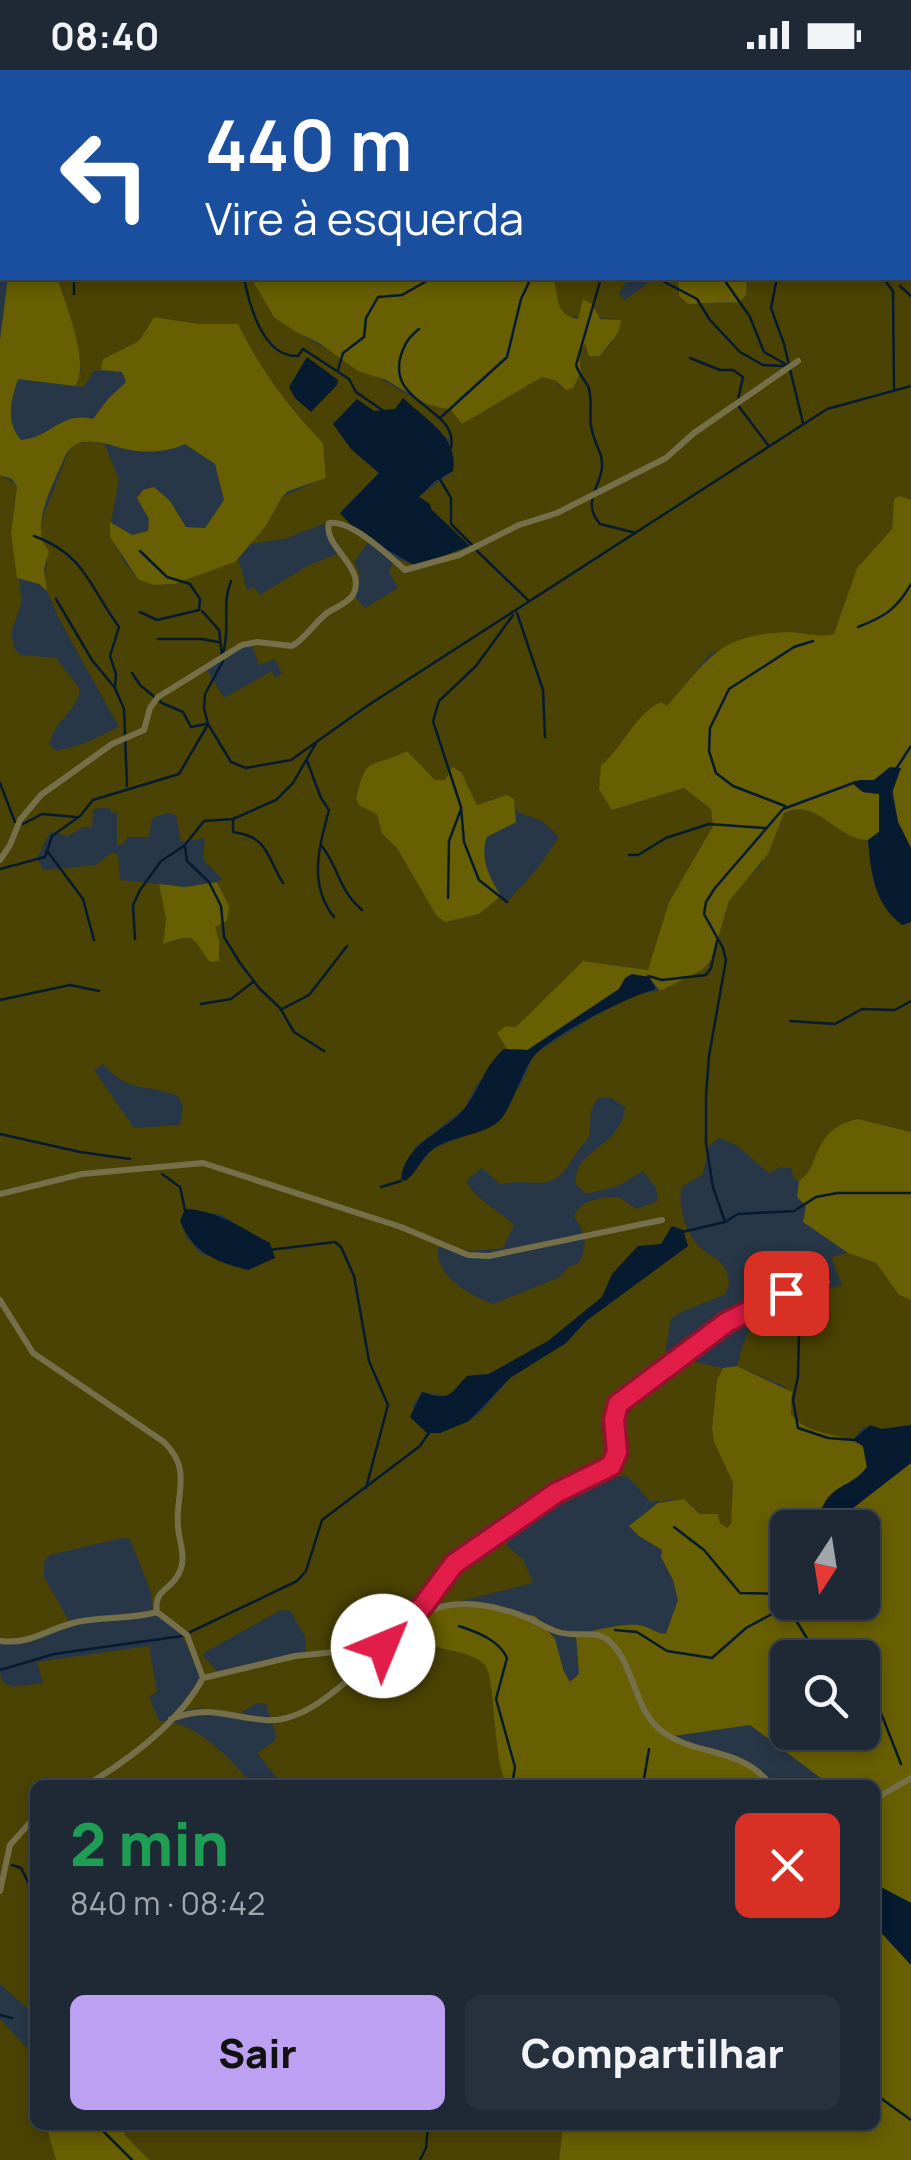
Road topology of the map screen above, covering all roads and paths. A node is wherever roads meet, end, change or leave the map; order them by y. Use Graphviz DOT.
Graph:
graph roads {
  1 [pos="798,361"];
  2 [pos="0,860"];
  3 [pos="0,1194"];
  4 [pos="662,1220"];
  5 [pos="827,1282"];
  6 [pos="0,1300"];
  7 [pos="157,1612"];
  8 [pos="384,1640"];
  9 [pos="0,1641"];
  10 [pos="204,1678"];
  11 [pos="171,1719"];
  12 [pos="911,1778"];
  13 [pos="95,1780"];
  14 [pos="766,1780"];
  15 [pos="880,1796"];
  16 [pos="30,1823"];
  17 [pos="0,1890"];
  1 -- 2 [label="street"];
  3 -- 4 [label="street"];
  5 -- 8 [label="street"];
  6 -- 7 [label="street"];
  7 -- 9 [label="street"];
  7 -- 10 [label="street"];
  8 -- 10 [label="street"];
  8 -- 11 [label="street"];
  8 -- 14 [label="street"];
  10 -- 11 [label="street"];
  11 -- 13 [label="street"];
  12 -- 15 [label="street"];
  16 -- 17 [label="street"];
}
